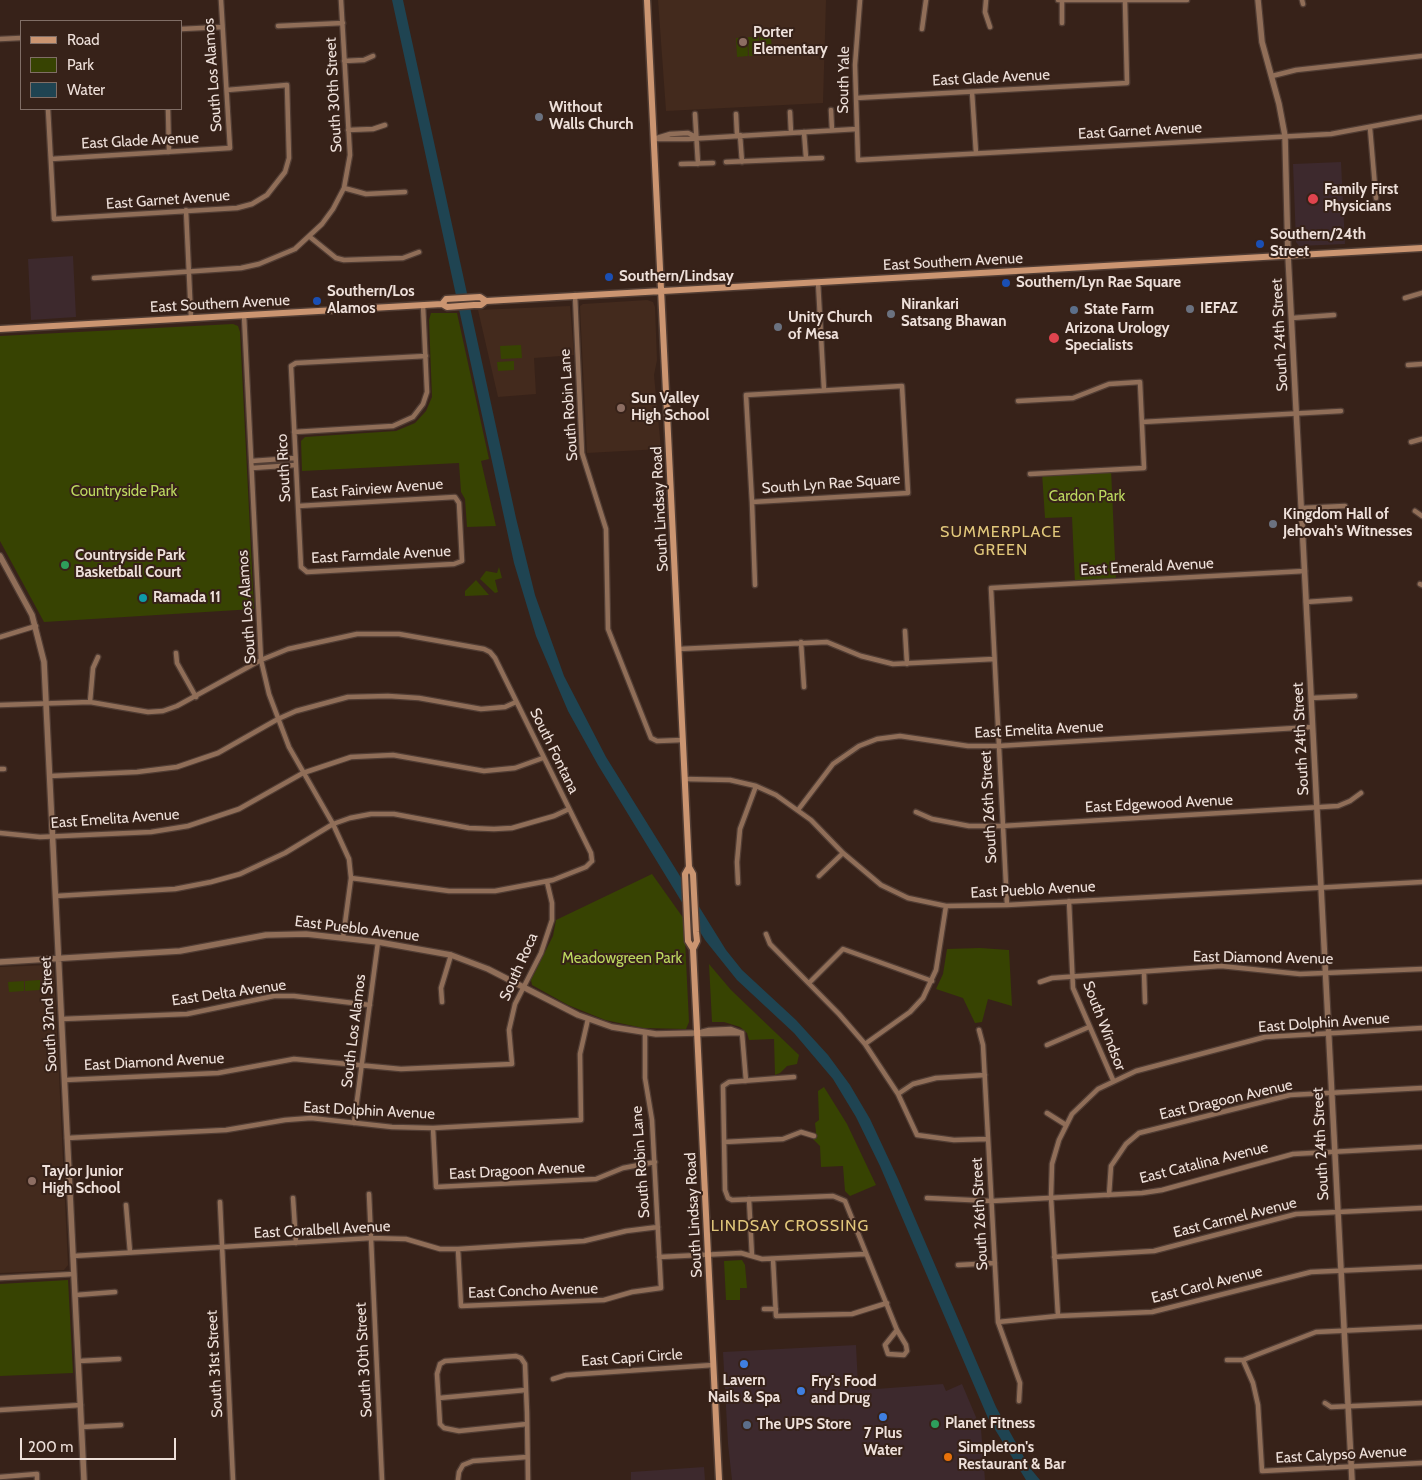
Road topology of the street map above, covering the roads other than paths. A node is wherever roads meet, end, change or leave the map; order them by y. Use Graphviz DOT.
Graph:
graph roads {
  1 [pos="221,0"];
  2 [pos="341,0"];
  3 [pos="647,0"];
  4 [pos="860,0"];
  5 [pos="926,0"];
  6 [pos="986,0"];
  7 [pos="1058,0"];
  8 [pos="1062,0"];
  9 [pos="1187,0"];
  10 [pos="1258,0"];
  11 [pos="1126,1"];
  12 [pos="342,23"];
  13 [pos="1062,23"];
  14 [pos="278,26"];
  15 [pos="990,26"];
  16 [pos="222,27"];
  17 [pos="182,29"];
  18 [pos="922,29"];
  19 [pos="20,38"];
  20 [pos="0,39"];
  21 [pos="373,56"];
  22 [pos="1422,56"];
  23 [pos="344,61"];
  24 [pos="1272,76"];
  25 [pos="227,90"];
  26 [pos="972,92"];
  27 [pos="856,98"];
  28 [pos="48,110"];
  29 [pos="168,110"];
  30 [pos="831,110"];
  31 [pos="790,112"];
  32 [pos="695,114"];
  33 [pos="736,114"];
  34 [pos="1422,117"];
  35 [pos="385,125"];
  36 [pos="1370,128"];
  37 [pos="857,129"];
  38 [pos="348,130"];
  39 [pos="832,130"];
  40 [pos="792,132"];
  41 [pos="804,132"];
  42 [pos="682,133"];
  43 [pos="738,135"];
  44 [pos="1285,136"];
  45 [pos="696,137"];
  46 [pos="654,139"];
  47 [pos="682,139"];
  48 [pos="230,148"];
  49 [pos="169,152"];
  50 [pos="976,153"];
  51 [pos="806,158"];
  52 [pos="822,158"];
  53 [pos="50,159"];
  54 [pos="858,160"];
  55 [pos="726,162"];
  56 [pos="742,162"];
  57 [pos="713,163"];
  58 [pos="681,164"];
  59 [pos="698,164"];
  60 [pos="344,188"];
  61 [pos="405,192"];
  62 [pos="1376,198"];
  63 [pos="186,210"];
  64 [pos="310,237"];
  65 [pos="1422,248"];
  66 [pos="419,252"];
  67 [pos="1288,255"];
  68 [pos="336,258"];
  69 [pos="333,264"];
  70 [pos="189,270"];
  71 [pos="94,278"];
  72 [pos="818,282"];
  73 [pos="661,291"];
  74 [pos="1422,293"];
  75 [pos="575,296"];
  76 [pos="1405,298"];
  77 [pos="486,301"];
  78 [pos="442,304"];
  79 [pos="423,305"];
  80 [pos="244,315"];
  81 [pos="1334,315"];
  82 [pos="191,318"];
  83 [pos="1292,318"];
  84 [pos="0,329"];
  85 [pos="426,356"];
  86 [pos="1422,364"];
  87 [pos="1408,365"];
  88 [pos="824,390"];
  89 [pos="1018,401"];
  90 [pos="1341,411"];
  91 [pos="1297,414"];
  92 [pos="1142,422"];
  93 [pos="294,432"];
  94 [pos="1422,439"];
  95 [pos="1411,442"];
  96 [pos="296,458"];
  97 [pos="252,461"];
  98 [pos="296,465"];
  99 [pos="252,468"];
  100 [pos="1030,474"];
  101 [pos="752,502"];
  102 [pos="298,506"];
  103 [pos="1346,506"];
  104 [pos="1302,508"];
  105 [pos="1415,511"];
  106 [pos="1422,516"];
  107 [pos="1,558"];
  108 [pos="462,561"];
  109 [pos="302,569"];
  110 [pos="1305,571"];
  111 [pos="755,584"];
  112 [pos="991,588"];
  113 [pos="1350,599"];
  114 [pos="1306,602"];
  115 [pos="36,626"];
  116 [pos="905,631"];
  117 [pos="0,637"];
  118 [pos="801,642"];
  119 [pos="679,648"];
  120 [pos="176,654"];
  121 [pos="98,657"];
  122 [pos="994,658"];
  123 [pos="261,660"];
  124 [pos="907,664"];
  125 [pos="804,687"];
  126 [pos="196,696"];
  127 [pos="1355,696"];
  128 [pos="1311,698"];
  129 [pos="90,702"];
  130 [pos="516,702"];
  131 [pos="46,703"];
  132 [pos="0,706"];
  133 [pos="278,719"];
  134 [pos="1312,727"];
  135 [pos="683,740"];
  136 [pos="998,746"];
  137 [pos="542,758"];
  138 [pos="303,773"];
  139 [pos="50,776"];
  140 [pos="685,779"];
  141 [pos="756,786"];
  142 [pos="1361,792"];
  143 [pos="1318,808"];
  144 [pos="569,809"];
  145 [pos="798,810"];
  146 [pos="916,812"];
  147 [pos="333,824"];
  148 [pos="1002,826"];
  149 [pos="0,833"];
  150 [pos="53,836"];
  151 [pos="843,853"];
  152 [pos="689,867"];
  153 [pos="819,876"];
  154 [pos="350,878"];
  155 [pos="547,882"];
  156 [pos="1422,882"];
  157 [pos="738,883"];
  158 [pos="1322,888"];
  159 [pos="56,896"];
  160 [pos="1069,901"];
  161 [pos="1007,905"];
  162 [pos="946,906"];
  163 [pos="766,934"];
  164 [pos="343,938"];
  165 [pos="378,942"];
  166 [pos="693,949"];
  167 [pos="451,955"];
  168 [pos="59,958"];
  169 [pos="0,962"];
  170 [pos="1422,969"];
  171 [pos="1144,972"];
  172 [pos="1325,973"];
  173 [pos="1073,976"];
  174 [pos="932,981"];
  175 [pos="1040,982"];
  176 [pos="809,983"];
  177 [pos="523,987"];
  178 [pos="442,1002"];
  179 [pos="1145,1002"];
  180 [pos="370,1005"];
  181 [pos="62,1019"];
  182 [pos="588,1019"];
  183 [pos="1089,1027"];
  184 [pos="1422,1028"];
  185 [pos="979,1030"];
  186 [pos="645,1033"];
  187 [pos="697,1033"];
  188 [pos="1327,1034"];
  189 [pos="864,1044"];
  190 [pos="1048,1045"];
  191 [pos="362,1064"];
  192 [pos="512,1064"];
  193 [pos="985,1075"];
  194 [pos="794,1077"];
  195 [pos="65,1080"];
  196 [pos="1113,1080"];
  197 [pos="746,1081"];
  198 [pos="1422,1088"];
  199 [pos="1332,1093"];
  200 [pos="898,1094"];
  201 [pos="1047,1113"];
  202 [pos="354,1123"];
  203 [pos="1066,1125"];
  204 [pos="433,1128"];
  205 [pos="814,1136"];
  206 [pos="68,1138"];
  207 [pos="988,1139"];
  208 [pos="724,1142"];
  209 [pos="1422,1146"];
  210 [pos="1334,1152"];
  211 [pos="655,1162"];
  212 [pos="369,1194"];
  213 [pos="1109,1195"];
  214 [pos="1050,1197"];
  215 [pos="293,1198"];
  216 [pos="927,1198"];
  217 [pos="749,1200"];
  218 [pos="992,1201"];
  219 [pos="220,1202"];
  220 [pos="126,1205"];
  221 [pos="1422,1208"];
  222 [pos="1337,1211"];
  223 [pos="658,1227"];
  224 [pos="371,1238"];
  225 [pos="296,1243"];
  226 [pos="222,1247"];
  227 [pos="458,1249"];
  228 [pos="130,1252"];
  229 [pos="708,1253"];
  230 [pos="866,1254"];
  231 [pos="74,1256"];
  232 [pos="752,1256"];
  233 [pos="659,1257"];
  234 [pos="1054,1257"];
  235 [pos="774,1259"];
  236 [pos="995,1263"];
  237 [pos="958,1264"];
  238 [pos="1422,1267"];
  239 [pos="1341,1271"];
  240 [pos="74,1274"];
  241 [pos="0,1278"];
  242 [pos="661,1288"];
  243 [pos="115,1292"];
  244 [pos="76,1295"];
  245 [pos="887,1303"];
  246 [pos="764,1309"];
  247 [pos="776,1309"];
  248 [pos="1058,1316"];
  249 [pos="998,1322"];
  250 [pos="1422,1327"];
  251 [pos="897,1330"];
  252 [pos="1343,1330"];
  253 [pos="119,1359"];
  254 [pos="1227,1360"];
  255 [pos="1243,1360"];
  256 [pos="79,1361"];
  257 [pos="713,1365"];
  258 [pos="553,1379"];
  259 [pos="526,1390"];
  260 [pos="439,1398"];
  261 [pos="1019,1401"];
  262 [pos="1325,1403"];
  263 [pos="1422,1403"];
  264 [pos="81,1405"];
  265 [pos="1348,1406"];
  266 [pos="0,1410"];
  267 [pos="527,1424"];
  268 [pos="121,1425"];
  269 [pos="82,1427"];
  270 [pos="527,1457"];
  271 [pos="1422,1463"];
  272 [pos="1351,1467"];
  273 [pos="0,1477"];
  274 [pos="37,1477"];
  275 [pos="84,1480"];
  276 [pos="233,1480"];
  277 [pos="382,1480"];
  278 [pos="458,1480"];
  279 [pos="528,1480"];
  280 [pos="719,1480"];
  281 [pos="1352,1480"];
  1 -- 16 [label="street, South Los Alamos"];
  2 -- 12 [label="street, South 30th Street"];
  3 -- 46 [label="main road, South Lindsay Road"];
  4 -- 27 [label="street, South Yale"];
  5 -- 18 [label="street"];
  6 -- 15 [label="street"];
  7 -- 8 [label="street"];
  8 -- 11 [label="street"];
  8 -- 13 [label="street"];
  9 -- 11 [label="street"];
  10 -- 24 [label="street, South 24th Street"];
  11 -- 26 [label="street, East Glade Avenue"];
  12 -- 14 [label="street"];
  12 -- 23 [label="street, South 30th Street"];
  16 -- 17 [label="street"];
  16 -- 25 [label="street, South Los Alamos"];
  19 -- 20 [label="street"];
  21 -- 23 [label="street"];
  22 -- 24 [label="street"];
  23 -- 38 [label="street, South 30th Street"];
  24 -- 44 [label="street, South 24th Street"];
  25 -- 48 [label="street, South Los Alamos"];
  25 -- 63 [label="street, East Garnet Avenue"];
  26 -- 27 [label="street, East Glade Avenue"];
  26 -- 50 [label="street"];
  27 -- 37 [label="street, South Yale"];
  28 -- 53 [label="street"];
  29 -- 49 [label="street"];
  30 -- 39 [label="street"];
  31 -- 40 [label="street"];
  32 -- 45 [label="street"];
  33 -- 43 [label="street"];
  34 -- 36 [label="street, East Garnet Avenue"];
  35 -- 38 [label="street"];
  36 -- 44 [label="street, East Garnet Avenue"];
  36 -- 62 [label="street"];
  37 -- 39 [label="street"];
  37 -- 54 [label="street, South Yale"];
  38 -- 60 [label="street, South 30th Street"];
  39 -- 41 [label="street"];
  40 -- 41 [label="street"];
  40 -- 43 [label="street"];
  41 -- 51 [label="street"];
  42 -- 45 [label="street"];
  42 -- 46 [label="street"];
  42 -- 47 [label="street"];
  43 -- 45 [label="street"];
  43 -- 56 [label="street"];
  44 -- 50 [label="street, East Garnet Avenue"];
  44 -- 67 [label="street, South 24th Street"];
  45 -- 47 [label="street"];
  45 -- 59 [label="street"];
  46 -- 47 [label="street"];
  46 -- 73 [label="main road, South Lindsay Road"];
  48 -- 49 [label="street, East Glade Avenue"];
  49 -- 53 [label="street, East Glade Avenue"];
  50 -- 54 [label="street, East Garnet Avenue"];
  51 -- 52 [label="street"];
  51 -- 56 [label="street"];
  53 -- 63 [label="street, East Garnet Avenue"];
  55 -- 56 [label="street"];
  57 -- 59 [label="street"];
  58 -- 59 [label="street"];
  60 -- 61 [label="street"];
  60 -- 64 [label="street, South 30th Street"];
  63 -- 70 [label="street"];
  64 -- 68 [label="street"];
  64 -- 70 [label="street, South 30th Street"];
  65 -- 67 [label="main road, East Southern Avenue"];
  66 -- 68 [label="street"];
  67 -- 72 [label="main road, East Southern Avenue"];
  67 -- 83 [label="street, South 24th Street"];
  68 -- 69 [label="street"];
  70 -- 71 [label="street, South 30th Street"];
  70 -- 82 [label="street"];
  72 -- 73 [label="main road, East Southern Avenue"];
  72 -- 88 [label="street"];
  73 -- 75 [label="main road, East Southern Avenue"];
  73 -- 119 [label="main road, South Lindsay Road"];
  74 -- 76 [label="street"];
  75 -- 77 [label="main road, East Southern Avenue"];
  75 -- 135 [label="street, South Robin Lane"];
  77 -- 78 [label="main road, East Southern Avenue"];
  77 -- 78 [label="main road, East Southern Avenue"];
  78 -- 79 [label="main road, East Southern Avenue"];
  79 -- 80 [label="main road, East Southern Avenue"];
  79 -- 85 [label="street"];
  80 -- 82 [label="main road, East Southern Avenue"];
  80 -- 97 [label="street, South Los Alamos"];
  81 -- 83 [label="street"];
  82 -- 84 [label="main road, East Southern Avenue"];
  83 -- 91 [label="street, South 24th Street"];
  85 -- 93 [label="street"];
  85 -- 93 [label="street, South Rico"];
  86 -- 87 [label="street"];
  88 -- 101 [label="street, South Lyn Rae Square"];
  88 -- 101 [label="street, South Lyn Rae Square"];
  89 -- 92 [label="street"];
  90 -- 91 [label="street"];
  91 -- 92 [label="street"];
  91 -- 104 [label="street, South 24th Street"];
  92 -- 100 [label="street"];
  93 -- 96 [label="street, South Rico"];
  94 -- 95 [label="street"];
  96 -- 97 [label="street"];
  96 -- 98 [label="street, South Rico"];
  97 -- 99 [label="street, South Los Alamos"];
  98 -- 99 [label="street"];
  98 -- 102 [label="street, South Rico"];
  99 -- 123 [label="street, South Los Alamos"];
  101 -- 111 [label="street, South Lyn Rae Square"];
  102 -- 108 [label="street, East Fairview Avenue"];
  102 -- 109 [label="street, South Rico"];
  103 -- 104 [label="street"];
  104 -- 110 [label="street, South 24th Street"];
  105 -- 106 [label="street"];
  107 -- 115 [label="street, South 32nd Street"];
  108 -- 109 [label="street, East Farmdale Avenue"];
  110 -- 112 [label="street, East Emerald Avenue"];
  110 -- 114 [label="street, South 24th Street"];
  112 -- 122 [label="street, South 26th Street"];
  113 -- 114 [label="street"];
  114 -- 128 [label="street, South 24th Street"];
  115 -- 117 [label="street"];
  115 -- 131 [label="street, South 32nd Street"];
  116 -- 124 [label="street"];
  118 -- 119 [label="street"];
  118 -- 124 [label="street"];
  118 -- 125 [label="street"];
  119 -- 135 [label="main road, South Lindsay Road"];
  120 -- 126 [label="street"];
  121 -- 129 [label="street"];
  122 -- 124 [label="street"];
  122 -- 136 [label="street, South 26th Street"];
  123 -- 126 [label="street"];
  123 -- 130 [label="street, South Fontana"];
  123 -- 133 [label="street, South Los Alamos"];
  126 -- 129 [label="street"];
  127 -- 128 [label="street"];
  128 -- 134 [label="street, South 24th Street"];
  129 -- 131 [label="street"];
  130 -- 133 [label="street"];
  130 -- 137 [label="street, South Fontana"];
  131 -- 132 [label="street"];
  131 -- 139 [label="street, South 32nd Street"];
  133 -- 138 [label="street, South Los Alamos"];
  133 -- 139 [label="street"];
  134 -- 136 [label="street, East Emelita Avenue"];
  134 -- 143 [label="street, South 24th Street"];
  135 -- 140 [label="main road, South Lindsay Road"];
  136 -- 145 [label="street, East Emelita Avenue"];
  136 -- 148 [label="street, South 26th Street"];
  137 -- 138 [label="street, East Emelita Avenue"];
  137 -- 144 [label="street, South Fontana"];
  138 -- 147 [label="street, South Los Alamos"];
  138 -- 150 [label="street, East Emelita Avenue"];
  139 -- 150 [label="street, South 32nd Street"];
  140 -- 141 [label="street, East Pueblo Avenue"];
  140 -- 152 [label="main road, South Lindsay Road"];
  141 -- 145 [label="street, East Pueblo Avenue"];
  141 -- 157 [label="street"];
  142 -- 143 [label="street, East Edgewood Avenue"];
  143 -- 148 [label="street, East Edgewood Avenue"];
  143 -- 158 [label="street, South 24th Street"];
  144 -- 147 [label="street"];
  144 -- 155 [label="street, South Fontana"];
  145 -- 151 [label="street, East Pueblo Avenue"];
  146 -- 148 [label="street, East Edgewood Avenue"];
  147 -- 154 [label="street, South Los Alamos"];
  147 -- 159 [label="street"];
  148 -- 161 [label="street, South 26th Street"];
  149 -- 150 [label="street, East Emelita Avenue"];
  150 -- 159 [label="street, South 32nd Street"];
  151 -- 153 [label="street"];
  151 -- 162 [label="street, East Pueblo Avenue"];
  152 -- 166 [label="main road, South Lindsay Road"];
  152 -- 166 [label="main road, South Lindsay Road"];
  154 -- 155 [label="street"];
  154 -- 164 [label="street, South Los Alamos"];
  155 -- 177 [label="street, South Roca"];
  156 -- 158 [label="street, East Pueblo Avenue"];
  158 -- 160 [label="street, East Pueblo Avenue"];
  158 -- 172 [label="street, South 24th Street"];
  159 -- 168 [label="street, South 32nd Street"];
  160 -- 161 [label="street, East Pueblo Avenue"];
  160 -- 173 [label="street, South Windsor"];
  161 -- 162 [label="street, East Pueblo Avenue"];
  162 -- 174 [label="street"];
  163 -- 176 [label="street"];
  164 -- 165 [label="street, East Pueblo Avenue"];
  164 -- 168 [label="street, East Pueblo Avenue"];
  165 -- 167 [label="street, East Pueblo Avenue"];
  165 -- 180 [label="street, South Los Alamos"];
  166 -- 187 [label="main road, South Lindsay Road"];
  167 -- 177 [label="street, East Pueblo Avenue"];
  167 -- 178 [label="street"];
  168 -- 169 [label="street, East Pueblo Avenue"];
  168 -- 181 [label="street, South 32nd Street"];
  170 -- 172 [label="street, East Diamond Avenue"];
  171 -- 172 [label="street, East Diamond Avenue"];
  171 -- 173 [label="street, East Diamond Avenue"];
  171 -- 179 [label="street"];
  172 -- 188 [label="street, South 24th Street"];
  173 -- 175 [label="street, East Diamond Avenue"];
  173 -- 183 [label="street, South Windsor"];
  174 -- 176 [label="street"];
  174 -- 189 [label="street"];
  176 -- 189 [label="street"];
  177 -- 182 [label="street, East Pueblo Avenue"];
  177 -- 192 [label="street, South Roca"];
  180 -- 181 [label="street, East Delta Avenue"];
  180 -- 191 [label="street, South Los Alamos"];
  181 -- 195 [label="street, South 32nd Street"];
  182 -- 186 [label="street, East Pueblo Avenue"];
  182 -- 204 [label="street, East Dolphin Avenue"];
  183 -- 190 [label="street"];
  183 -- 196 [label="street, South Windsor"];
  184 -- 188 [label="street, East Dolphin Avenue"];
  185 -- 193 [label="street, South 26th Street"];
  186 -- 187 [label="street, East Pueblo Avenue"];
  186 -- 211 [label="street, South Robin Lane"];
  187 -- 197 [label="street, East Pueblo Avenue"];
  187 -- 229 [label="main road, South Lindsay Road"];
  188 -- 196 [label="street, East Dolphin Avenue"];
  188 -- 199 [label="street, South 24th Street"];
  189 -- 200 [label="street"];
  191 -- 192 [label="street, East Diamond Avenue"];
  191 -- 195 [label="street, East Diamond Avenue"];
  191 -- 202 [label="street, South Los Alamos"];
  193 -- 200 [label="street"];
  193 -- 207 [label="street, South 26th Street"];
  194 -- 197 [label="street"];
  195 -- 206 [label="street, South 32nd Street"];
  196 -- 203 [label="street, South Windsor"];
  197 -- 208 [label="street"];
  198 -- 199 [label="street, East Dragoon Avenue"];
  199 -- 210 [label="street, South 24th Street"];
  199 -- 213 [label="street, East Dragoon Avenue"];
  200 -- 207 [label="street"];
  201 -- 203 [label="street"];
  202 -- 204 [label="street, East Dolphin Avenue"];
  202 -- 206 [label="street, East Dolphin Avenue"];
  203 -- 214 [label="street, South Windsor"];
  204 -- 211 [label="street, East Dragoon Avenue"];
  205 -- 208 [label="street"];
  206 -- 231 [label="street, South 32nd Street"];
  207 -- 218 [label="street, South 26th Street"];
  208 -- 217 [label="street"];
  209 -- 210 [label="street, East Catalina Avenue"];
  210 -- 213 [label="street, East Catalina Avenue"];
  210 -- 222 [label="street, South 24th Street"];
  211 -- 223 [label="street, South Robin Lane"];
  212 -- 224 [label="street, South 30th Street"];
  213 -- 214 [label="street, East Catalina Avenue"];
  214 -- 218 [label="street, East Catalina Avenue"];
  214 -- 234 [label="street, South Windsor"];
  215 -- 225 [label="street"];
  216 -- 218 [label="street, East Catalina Avenue"];
  217 -- 230 [label="street"];
  217 -- 232 [label="street"];
  218 -- 236 [label="street, South 26th Street"];
  219 -- 226 [label="street, South 31st Street"];
  220 -- 228 [label="street"];
  221 -- 222 [label="street, East Carmel Avenue"];
  222 -- 234 [label="street, East Carmel Avenue"];
  222 -- 239 [label="street, South 24th Street"];
  223 -- 227 [label="street, East Coralbell Avenue"];
  223 -- 233 [label="street, South Robin Lane"];
  224 -- 225 [label="street, East Coralbell Avenue"];
  224 -- 227 [label="street, East Coralbell Avenue"];
  224 -- 277 [label="street, South 30th Street"];
  225 -- 226 [label="street, East Coralbell Avenue"];
  226 -- 228 [label="street, East Coralbell Avenue"];
  226 -- 276 [label="street, South 31st Street"];
  227 -- 242 [label="street, East Concho Avenue"];
  228 -- 231 [label="street, East Coralbell Avenue"];
  229 -- 232 [label="street"];
  229 -- 233 [label="street"];
  229 -- 257 [label="main road, South Lindsay Road"];
  230 -- 235 [label="street"];
  230 -- 245 [label="street"];
  231 -- 240 [label="street, South 32nd Street"];
  232 -- 235 [label="street"];
  233 -- 242 [label="street, South Robin Lane"];
  234 -- 248 [label="street, South Windsor"];
  235 -- 247 [label="street"];
  236 -- 237 [label="street"];
  236 -- 249 [label="street, South 26th Street"];
  238 -- 239 [label="street, East Carol Avenue"];
  239 -- 248 [label="street, East Carol Avenue"];
  239 -- 252 [label="street, South 24th Street"];
  240 -- 241 [label="street"];
  240 -- 244 [label="street, South 32nd Street"];
  243 -- 244 [label="street"];
  244 -- 256 [label="street, South 32nd Street"];
  245 -- 247 [label="street"];
  245 -- 251 [label="street"];
  246 -- 247 [label="street"];
  248 -- 249 [label="street, East Carol Avenue"];
  249 -- 261 [label="street, South 26th Street"];
  250 -- 252 [label="street"];
  251 -- 251 [label="street"];
  252 -- 255 [label="street"];
  252 -- 265 [label="street, South 24th Street"];
  253 -- 256 [label="street"];
  254 -- 255 [label="street"];
  255 -- 272 [label="street, East Calypso Avenue"];
  256 -- 264 [label="street, South 32nd Street"];
  257 -- 258 [label="street, East Capri Circle"];
  257 -- 280 [label="main road, South Lindsay Road"];
  259 -- 260 [label="street"];
  259 -- 260 [label="street"];
  259 -- 267 [label="street"];
  260 -- 267 [label="street"];
  262 -- 265 [label="street"];
  263 -- 265 [label="street"];
  264 -- 266 [label="street"];
  264 -- 269 [label="street, South 32nd Street"];
  265 -- 272 [label="street, South 24th Street"];
  267 -- 270 [label="street"];
  268 -- 269 [label="street"];
  269 -- 275 [label="street, South 32nd Street"];
  270 -- 278 [label="street"];
  270 -- 279 [label="street"];
  271 -- 272 [label="street, East Calypso Avenue"];
  272 -- 281 [label="street, South 24th Street"];
  273 -- 274 [label="street"];
}
